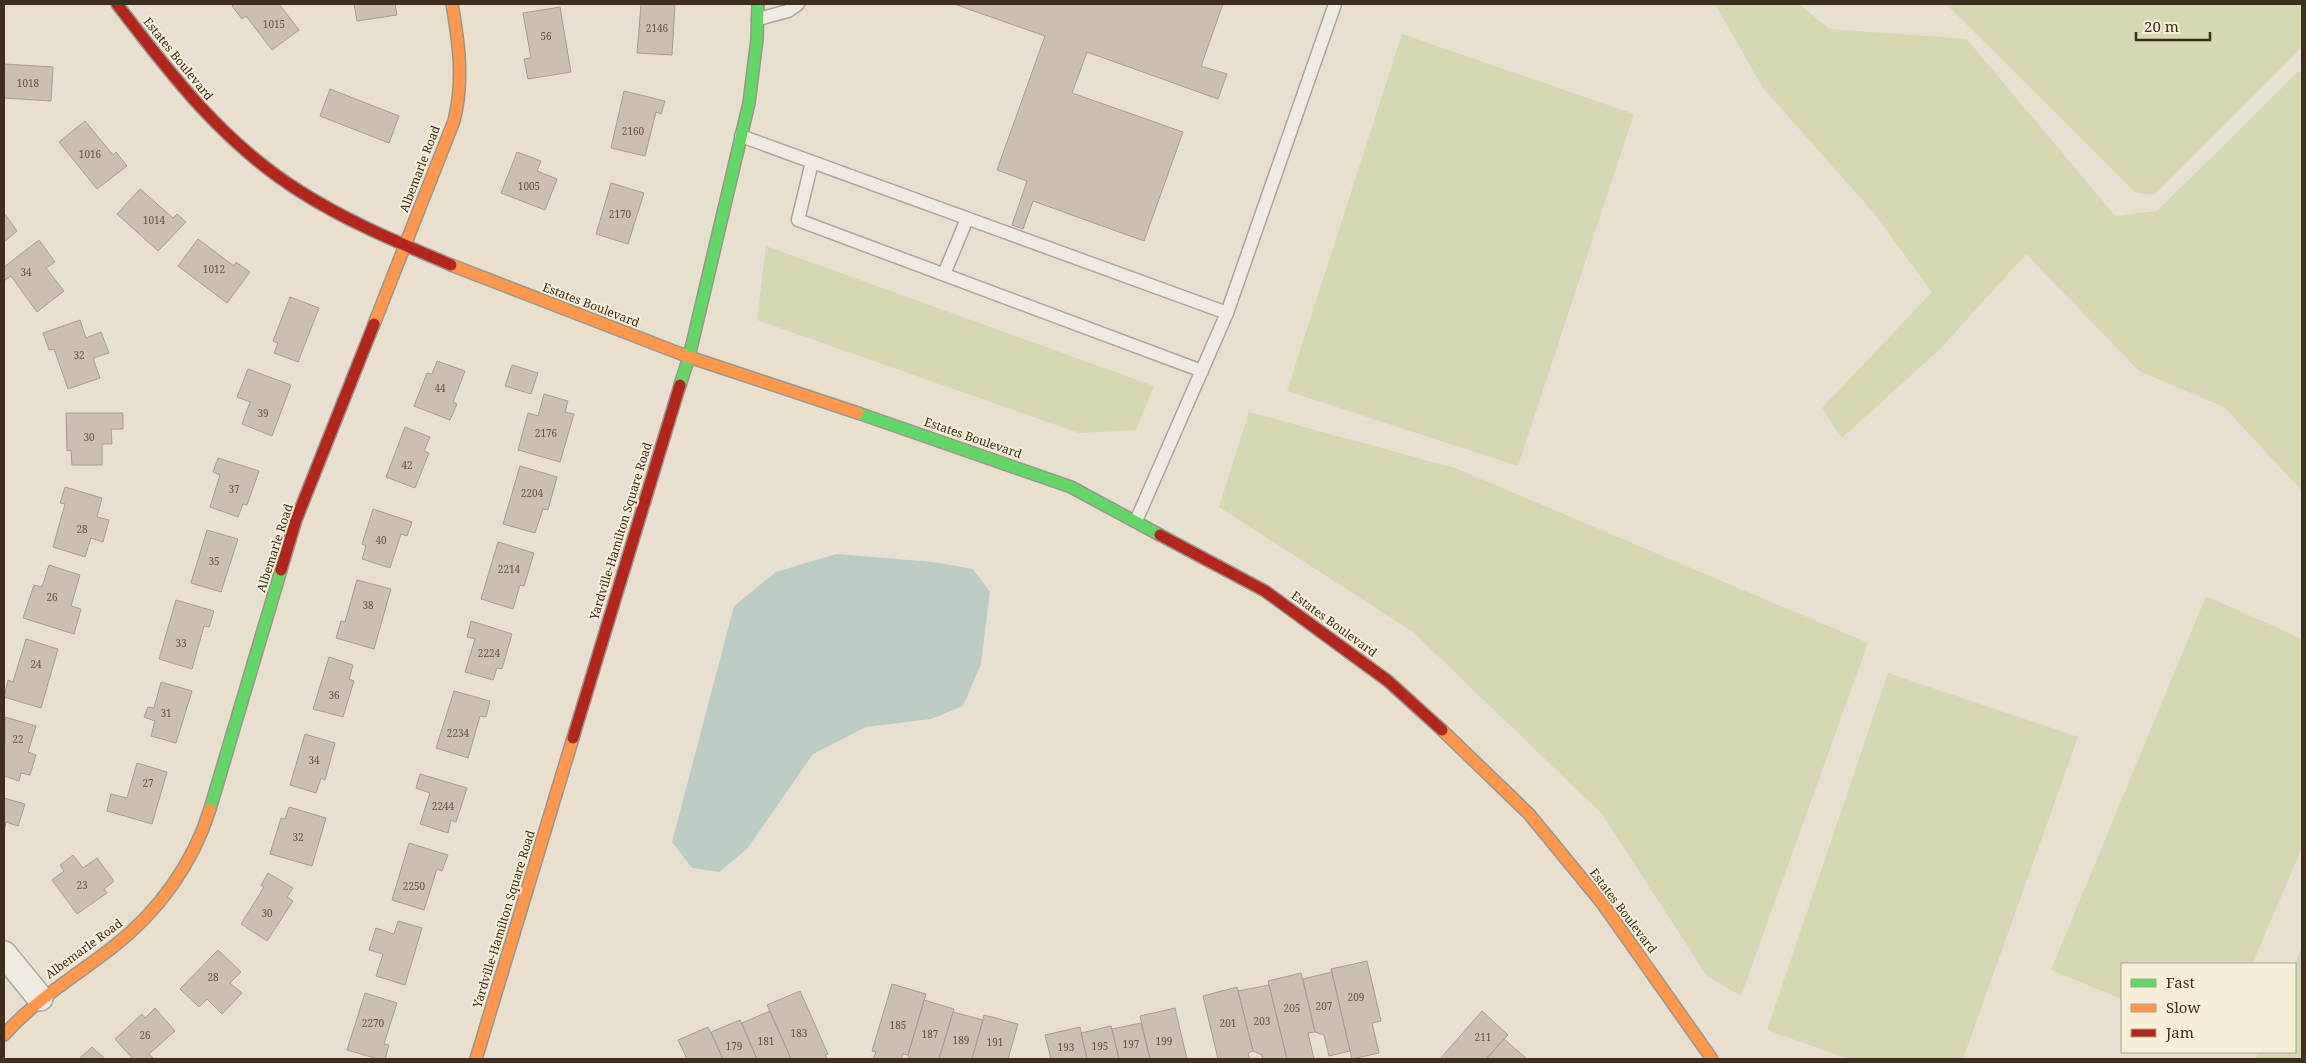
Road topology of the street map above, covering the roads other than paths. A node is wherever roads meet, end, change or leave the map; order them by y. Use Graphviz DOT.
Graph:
graph roads {
  1 [pos="117,4"];
  2 [pos="452,4"];
  3 [pos="758,4"];
  4 [pos="798,4"];
  5 [pos="1335,4"];
  6 [pos="758,19"];
  7 [pos="741,136"];
  8 [pos="812,162"];
  9 [pos="967,218"];
  10 [pos="405,246"];
  11 [pos="944,274"];
  12 [pos="1227,313"];
  13 [pos="689,357"];
  14 [pos="1202,371"];
  15 [pos="1136,521"];
  16 [pos="4,954"];
  17 [pos="40,998"];
  18 [pos="4,1035"];
  19 [pos="476,1059"];
  20 [pos="1712,1059"];
  1 -- 10 [label="street, Estates Boulevard"];
  2 -- 10 [label="street, Albemarle Road"];
  3 -- 6 [label="street, Yardville-Hamilton Square Road"];
  4 -- 6 [label="lane"];
  5 -- 12 [label="lane"];
  6 -- 7 [label="street, Yardville-Hamilton Square Road"];
  7 -- 8 [label="lane"];
  7 -- 13 [label="street, Yardville-Hamilton Square Road"];
  8 -- 9 [label="lane"];
  8 -- 11 [label="lane"];
  9 -- 11 [label="lane"];
  9 -- 12 [label="lane"];
  10 -- 13 [label="street, Estates Boulevard"];
  10 -- 17 [label="street, Albemarle Road"];
  11 -- 14 [label="lane"];
  12 -- 14 [label="lane"];
  13 -- 15 [label="street, Estates Boulevard"];
  13 -- 19 [label="street, Yardville-Hamilton Square Road"];
  14 -- 15 [label="lane"];
  15 -- 20 [label="street, Estates Boulevard"];
  16 -- 17 [label="street"];
  17 -- 18 [label="street, Albemarle Road"];
}
